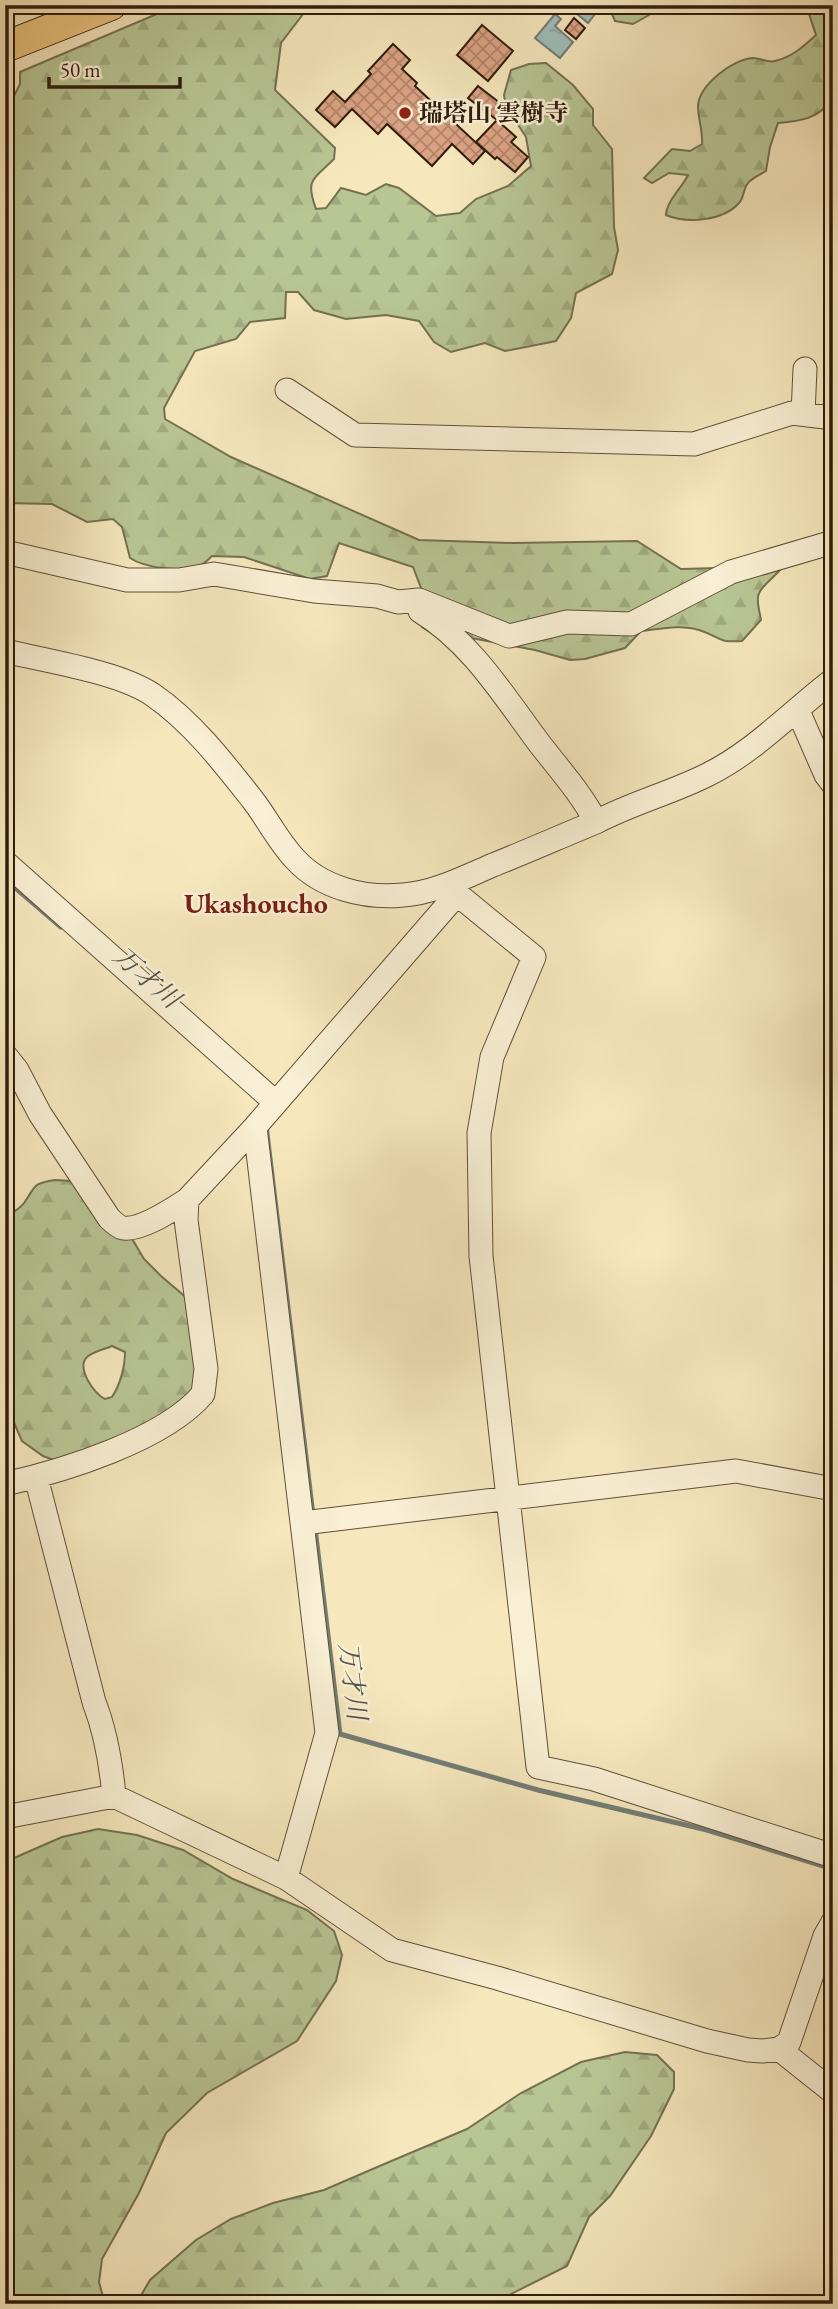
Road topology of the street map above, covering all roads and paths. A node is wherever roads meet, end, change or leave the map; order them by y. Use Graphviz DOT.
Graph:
graph roads {
  1 [pos="111,5"];
  2 [pos="5,47"];
  3 [pos="805,369"];
  4 [pos="287,390"];
  5 [pos="803,414"];
  6 [pos="833,418"];
  7 [pos="833,542"];
  8 [pos="5,552"];
  9 [pos="398,602"];
  10 [pos="5,651"];
  11 [pos="833,680"];
  12 [pos="797,711"];
  13 [pos="833,784"];
  14 [pos="596,822"];
  15 [pos="5,862"];
  16 [pos="456,888"];
  17 [pos="5,1055"];
  18 [pos="275,1102"];
  19 [pos="255,1127"];
  20 [pos="187,1200"];
  21 [pos="36,1477"];
  22 [pos="5,1484"];
  23 [pos="833,1489"];
  24 [pos="508,1498"];
  25 [pos="311,1522"];
  26 [pos="114,1796"];
  27 [pos="5,1817"];
  28 [pos="833,1856"];
  29 [pos="286,1878"];
  30 [pos="833,1922"];
  31 [pos="779,2049"];
  32 [pos="833,2092"];
  1 -- 2 [label="main road"];
  3 -- 5 [label="street"];
  4 -- 5 [label="street"];
  5 -- 6 [label="street"];
  7 -- 9 [label="street"];
  8 -- 9 [label="street"];
  9 -- 14 [label="street"];
  10 -- 16 [label="street"];
  11 -- 12 [label="street"];
  12 -- 13 [label="street"];
  12 -- 14 [label="street"];
  14 -- 16 [label="street"];
  15 -- 18 [label="street"];
  16 -- 18 [label="street"];
  16 -- 24 [label="street"];
  17 -- 20 [label="street"];
  18 -- 19 [label="street"];
  19 -- 20 [label="street"];
  19 -- 25 [label="street"];
  20 -- 21 [label="street"];
  21 -- 22 [label="street"];
  21 -- 26 [label="street"];
  23 -- 24 [label="street"];
  24 -- 25 [label="street"];
  24 -- 28 [label="street"];
  25 -- 29 [label="street"];
  26 -- 27 [label="street"];
  26 -- 29 [label="street"];
  29 -- 31 [label="street"];
  30 -- 31 [label="street"];
  31 -- 32 [label="street"];
}
